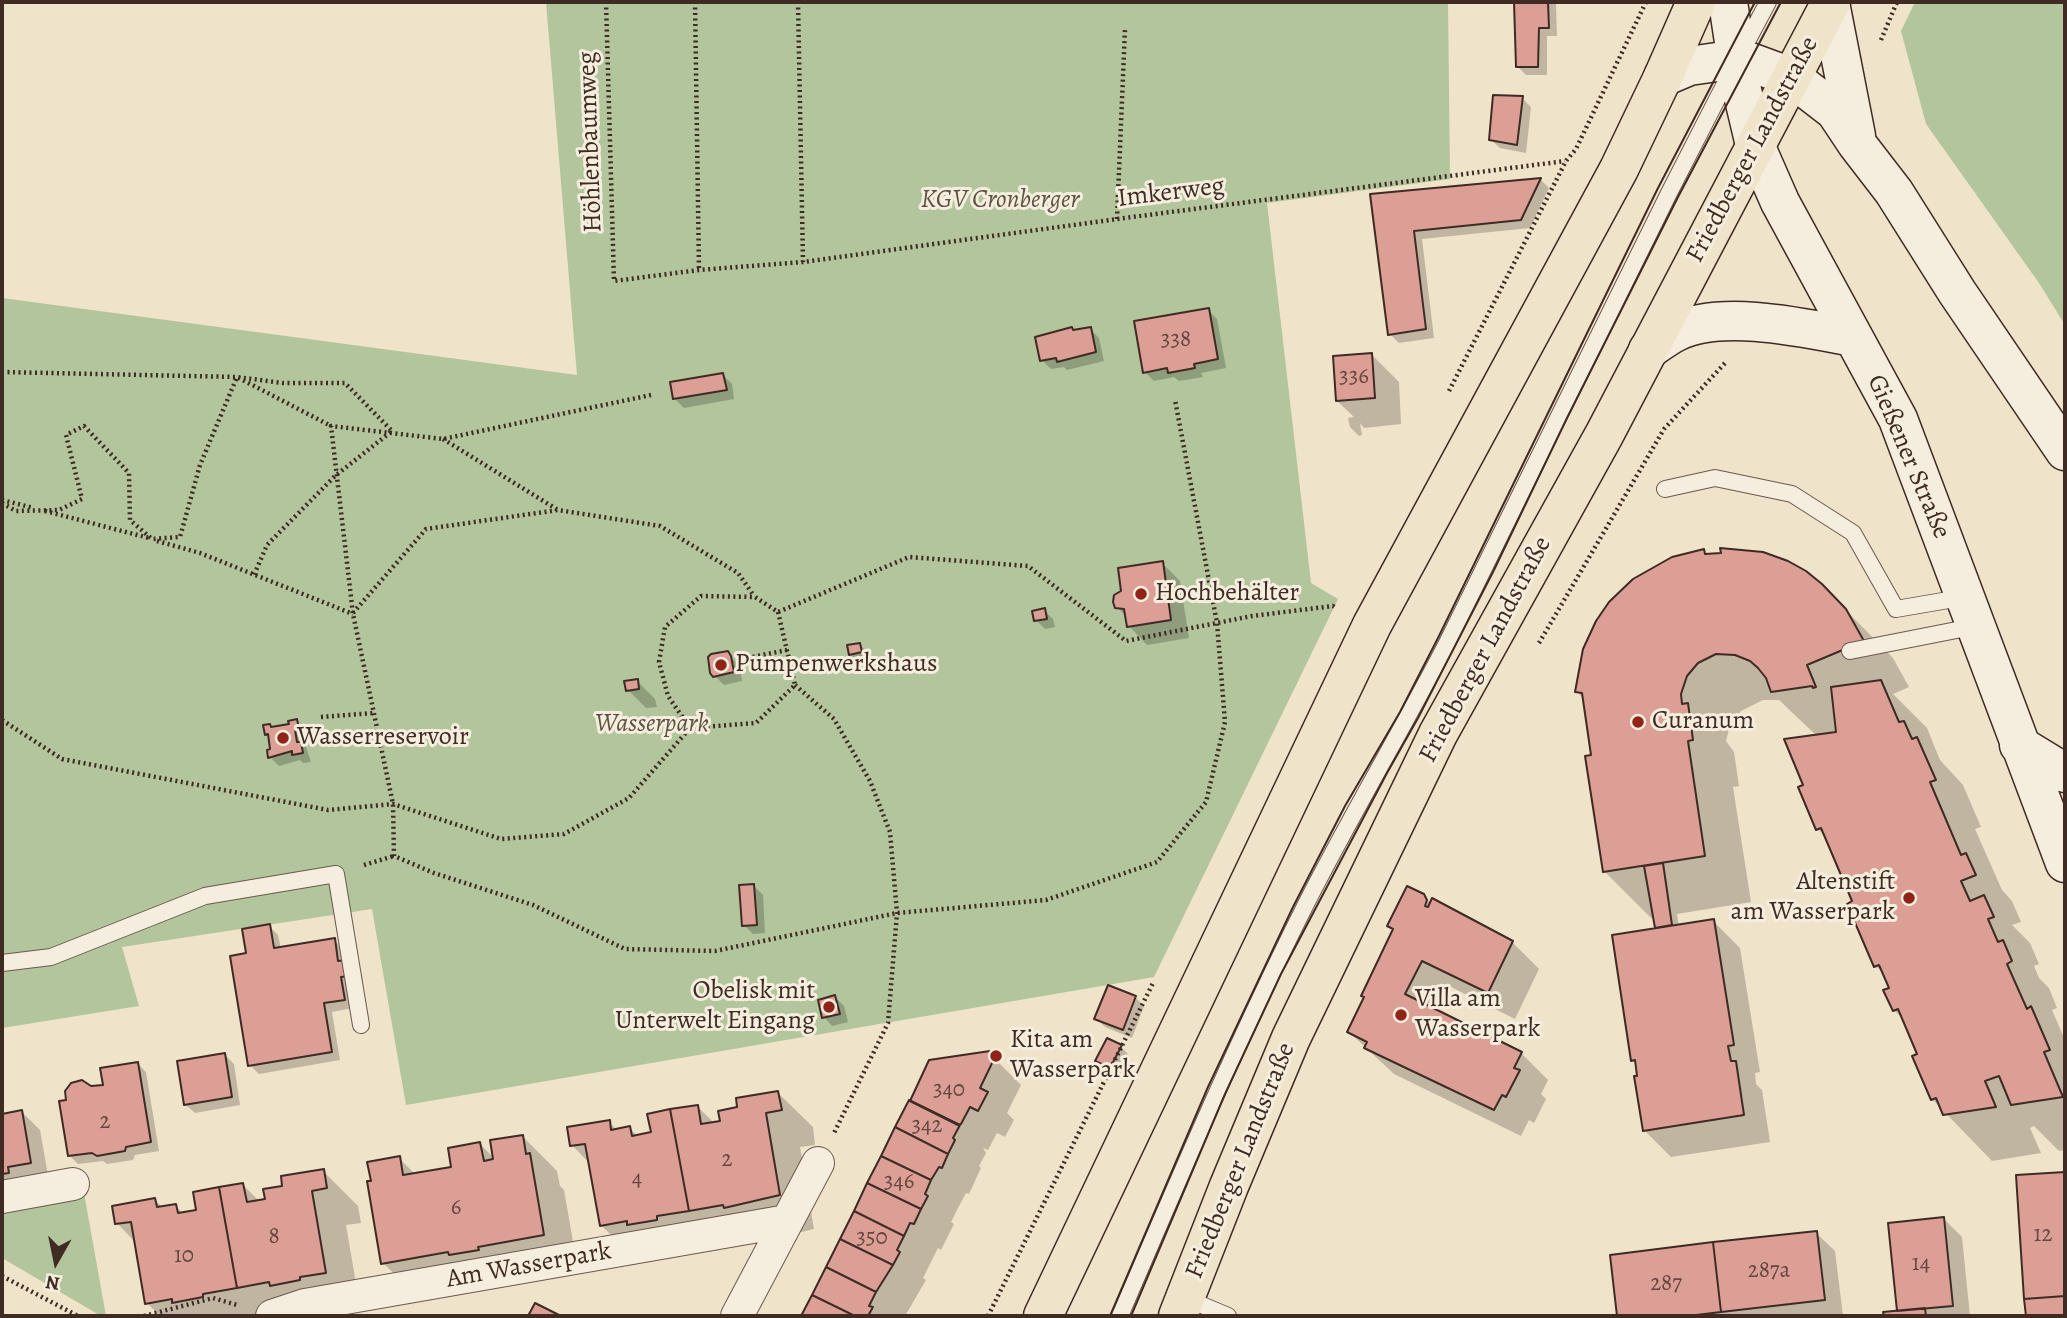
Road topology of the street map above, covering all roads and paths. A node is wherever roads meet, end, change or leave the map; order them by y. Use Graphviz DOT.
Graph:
graph roads {
  1 [pos="606,2"];
  2 [pos="695,2"];
  3 [pos="798,2"];
  4 [pos="1696,2"];
  5 [pos="1728,2"];
  6 [pos="1768,2"];
  7 [pos="1830,2"];
  8 [pos="1897,2"];
  9 [pos="1125,29"];
  10 [pos="1883,30"];
  11 [pos="1737,60"];
  12 [pos="1663,77"];
  13 [pos="1791,77"];
  14 [pos="1755,145"];
  15 [pos="1857,145"];
  16 [pos="1566,161"];
  17 [pos="1117,219"];
  18 [pos="803,262"];
  19 [pos="699,270"];
  20 [pos="614,281"];
  21 [pos="1853,337"];
  22 [pos="1648,350"];
  23 [pos="1733,355"];
  24 [pos="2,372"];
  25 [pos="237,377"];
  26 [pos="651,395"];
  27 [pos="1175,400"];
  28 [pos="331,426"];
  29 [pos="392,431"];
  30 [pos="443,439"];
  31 [pos="2065,451"];
  32 [pos="335,476"];
  33 [pos="1665,488"];
  34 [pos="2,501"];
  35 [pos="40,510"];
  36 [pos="558,510"];
  37 [pos="152,539"];
  38 [pos="254,575"];
  39 [pos="755,597"];
  40 [pos="778,612"];
  41 [pos="1971,612"];
  42 [pos="353,614"];
  43 [pos="1217,623"];
  44 [pos="1372,625"];
  45 [pos="787,650"];
  46 [pos="1850,651"];
  47 [pos="1534,652"];
  48 [pos="742,659"];
  49 [pos="795,685"];
  50 [pos="374,713"];
  51 [pos="321,717"];
  52 [pos="2,720"];
  53 [pos="690,728"];
  54 [pos="2019,745"];
  55 [pos="2065,773"];
  56 [pos="393,804"];
  57 [pos="2065,863"];
  58 [pos="897,913"];
  59 [pos="2,963"];
  60 [pos="361,1025"];
  61 [pos="818,1163"];
  62 [pos="73,1184"];
  63 [pos="2,1197"];
  64 [pos="788,1221"];
  65 [pos="2,1276"];
  66 [pos="1181,1307"];
  67 [pos="78,1316"];
  68 [pos="144,1316"];
  69 [pos="273,1316"];
  70 [pos="737,1316"];
  71 [pos="1043,1316"];
  72 [pos="1121,1316"];
  73 [pos="1228,1316"];
  1 -- 20 [label="path, Höhlenbaumweg"];
  2 -- 19 [label="path"];
  3 -- 18 [label="path"];
  4 -- 12 [label="main road"];
  5 -- 11 [label="main road, Gießener Straße"];
  6 -- 11 [label="lane, Friedberger Landstraße"];
  7 -- 13 [label="main road, Friedberger Landstraße"];
  7 -- 15 [label="main road"];
  8 -- 10 [label="path"];
  9 -- 17 [label="path"];
  11 -- 12 [label="main road"];
  11 -- 13 [label="main road"];
  11 -- 14 [label="main road, Gießener Straße"];
  11 -- 72 [label="lane, Friedberger Landstraße"];
  12 -- 44 [label="main road"];
  13 -- 14 [label="main road, Friedberger Landstraße"];
  13 -- 15 [label="main road"];
  14 -- 21 [label="main road, Gießener Straße"];
  14 -- 22 [label="main road, Friedberger Landstraße"];
  15 -- 31 [label="main road"];
  16 -- 17 [label="path, Imkerweg"];
  17 -- 18 [label="path, Imkerweg"];
  18 -- 19 [label="path, Imkerweg"];
  19 -- 20 [label="path, Imkerweg"];
  21 -- 22 [label="main road"];
  21 -- 41 [label="main road, Gießener Straße"];
  22 -- 66 [label="main road, Friedberger Landstraße"];
  23 -- 47 [label="path"];
  24 -- 25 [label="path"];
  25 -- 28 [label="path"];
  25 -- 29 [label="path"];
  25 -- 37 [label="path"];
  26 -- 30 [label="path"];
  27 -- 43 [label="path"];
  28 -- 29 [label="path"];
  28 -- 32 [label="path"];
  29 -- 30 [label="path"];
  29 -- 32 [label="path"];
  30 -- 36 [label="path"];
  32 -- 38 [label="path"];
  32 -- 42 [label="path"];
  33 -- 41 [label="lane"];
  34 -- 35 [label="path"];
  35 -- 37 [label="path"];
  35 -- 37 [label="path"];
  36 -- 39 [label="path"];
  36 -- 42 [label="path"];
  37 -- 38 [label="path"];
  38 -- 42 [label="path"];
  39 -- 40 [label="path"];
  39 -- 53 [label="path"];
  40 -- 43 [label="path"];
  40 -- 45 [label="path"];
  41 -- 46 [label="lane"];
  41 -- 54 [label="main road, Gießener Straße"];
  42 -- 50 [label="path"];
  43 -- 44 [label="path"];
  43 -- 58 [label="path"];
  44 -- 71 [label="main road"];
  45 -- 48 [label="path"];
  45 -- 49 [label="path"];
  49 -- 53 [label="path"];
  49 -- 58 [label="path"];
  50 -- 51 [label="path"];
  50 -- 56 [label="path"];
  52 -- 56 [label="path"];
  53 -- 56 [label="path"];
  54 -- 55 [label="main road"];
  54 -- 57 [label="main road, Gießener Straße"];
  56 -- 58 [label="path"];
  58 -- 61 [label="path"];
  59 -- 60 [label="lane"];
  61 -- 64 [label="street"];
  62 -- 63 [label="street"];
  64 -- 69 [label="street, Am Wasserpark"];
  64 -- 70 [label="street"];
  65 -- 67 [label="path"];
  66 -- 73 [label="lane"];
  68 -- 69 [label="path"];
}
